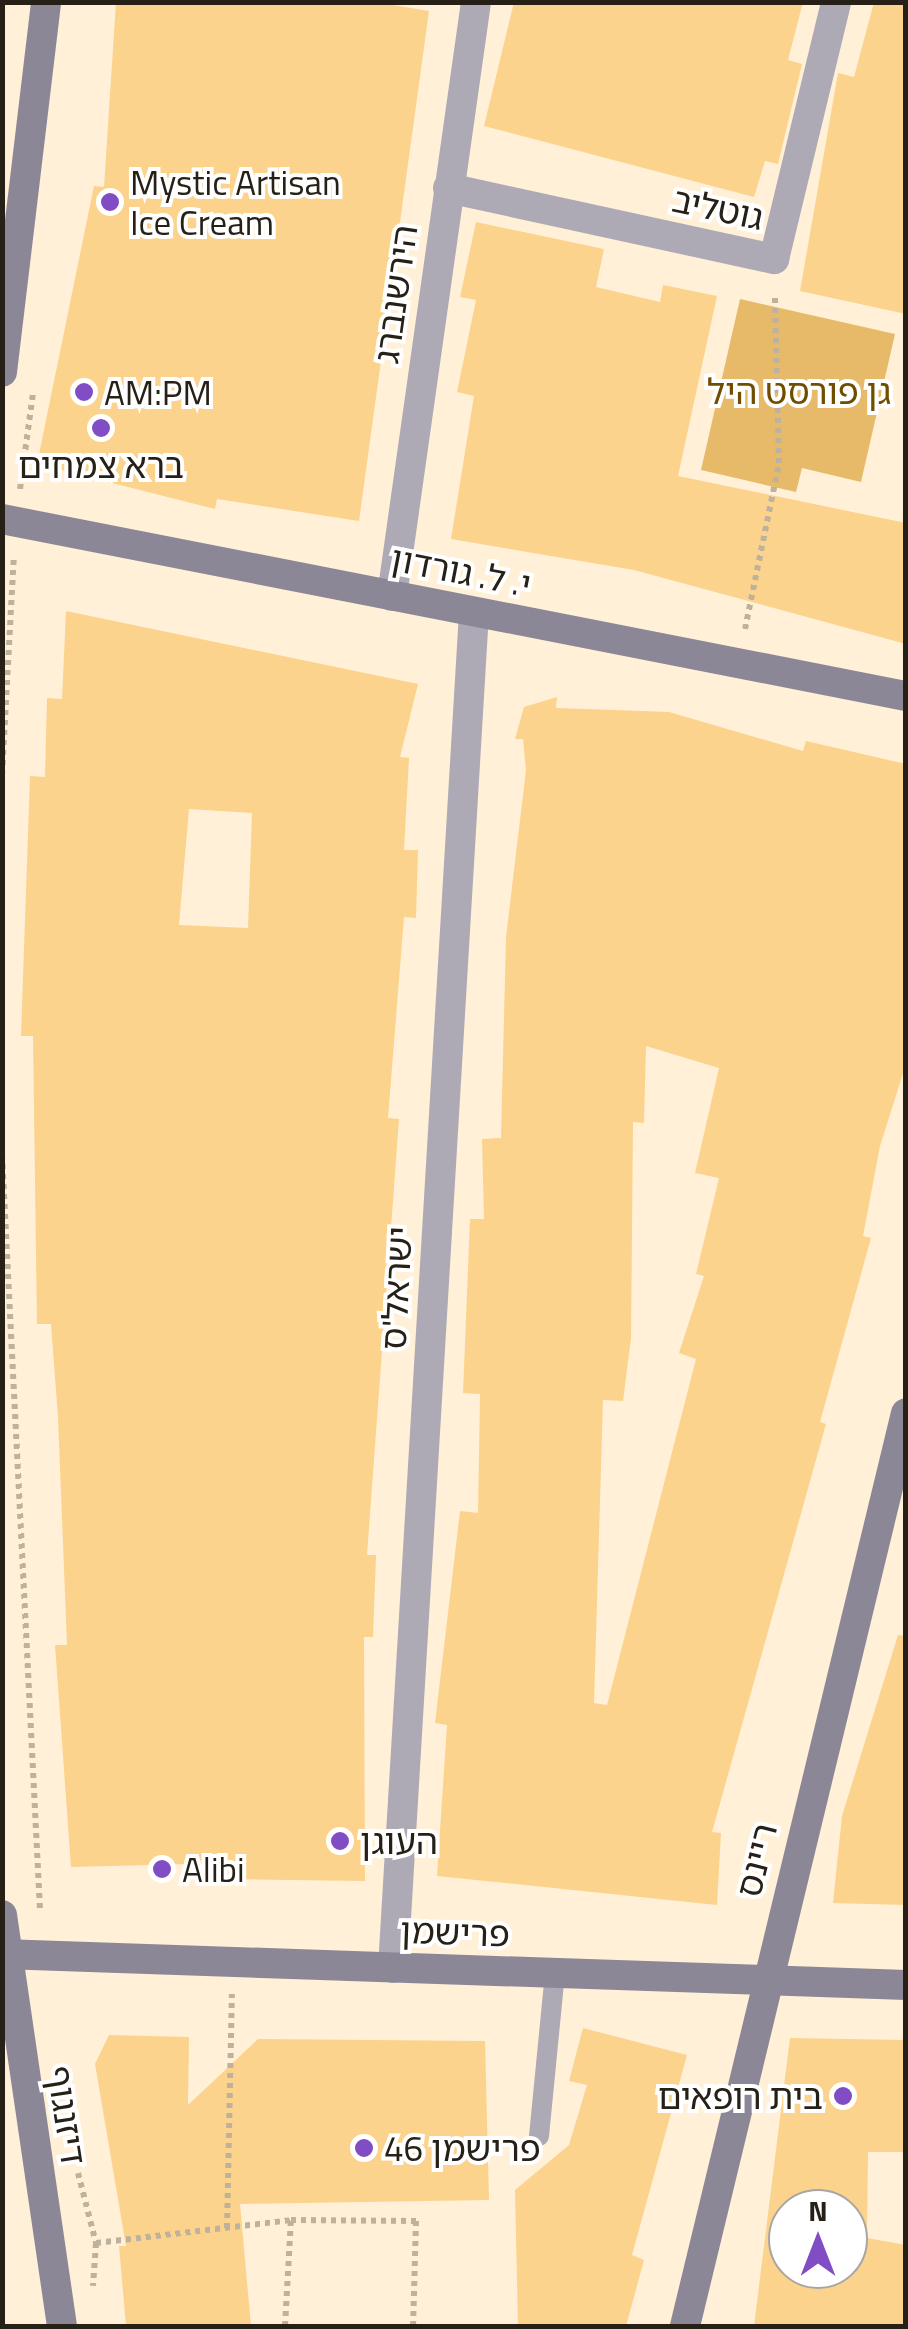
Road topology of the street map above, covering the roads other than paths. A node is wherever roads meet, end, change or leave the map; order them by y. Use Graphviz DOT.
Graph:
graph roads {
  1 [pos="46,2"];
  2 [pos="476,2"];
  3 [pos="836,2"];
  4 [pos="448,188"];
  5 [pos="2,372"];
  6 [pos="9,520"];
  7 [pos="392,596"];
  8 [pos="474,612"];
  9 [pos="906,696"];
  10 [pos="906,1413"];
  11 [pos="2,1915"];
  12 [pos="3,1954"];
  13 [pos="393,1968"];
  14 [pos="555,1973"];
  15 [pos="765,1980"];
  16 [pos="906,1985"];
  17 [pos="539,2136"];
  18 [pos="62,2326"];
  19 [pos="685,2326"];
  1 -- 5 [label="street"];
  2 -- 4 [label="street, הירשנברג"];
  3 -- 4 [label="street, גוטליב"];
  4 -- 7 [label="street, הירשנברג"];
  6 -- 7 [label="street, י. ל. גורדון"];
  7 -- 8 [label="street, י. ל. גורדון"];
  8 -- 9 [label="street, י. ל. גורדון"];
  8 -- 13 [label="street, ישראל'ס"];
  10 -- 15 [label="street, ריינס"];
  11 -- 12 [label="street, דיזנגוף"];
  12 -- 13 [label="street, פרישמן"];
  12 -- 18 [label="street, דיזנגוף"];
  13 -- 14 [label="street, פרישמן"];
  14 -- 15 [label="street, פרישמן"];
  14 -- 17 [label="lane"];
  15 -- 16 [label="street, פרישמן"];
  15 -- 19 [label="street, ריינס"];
}
